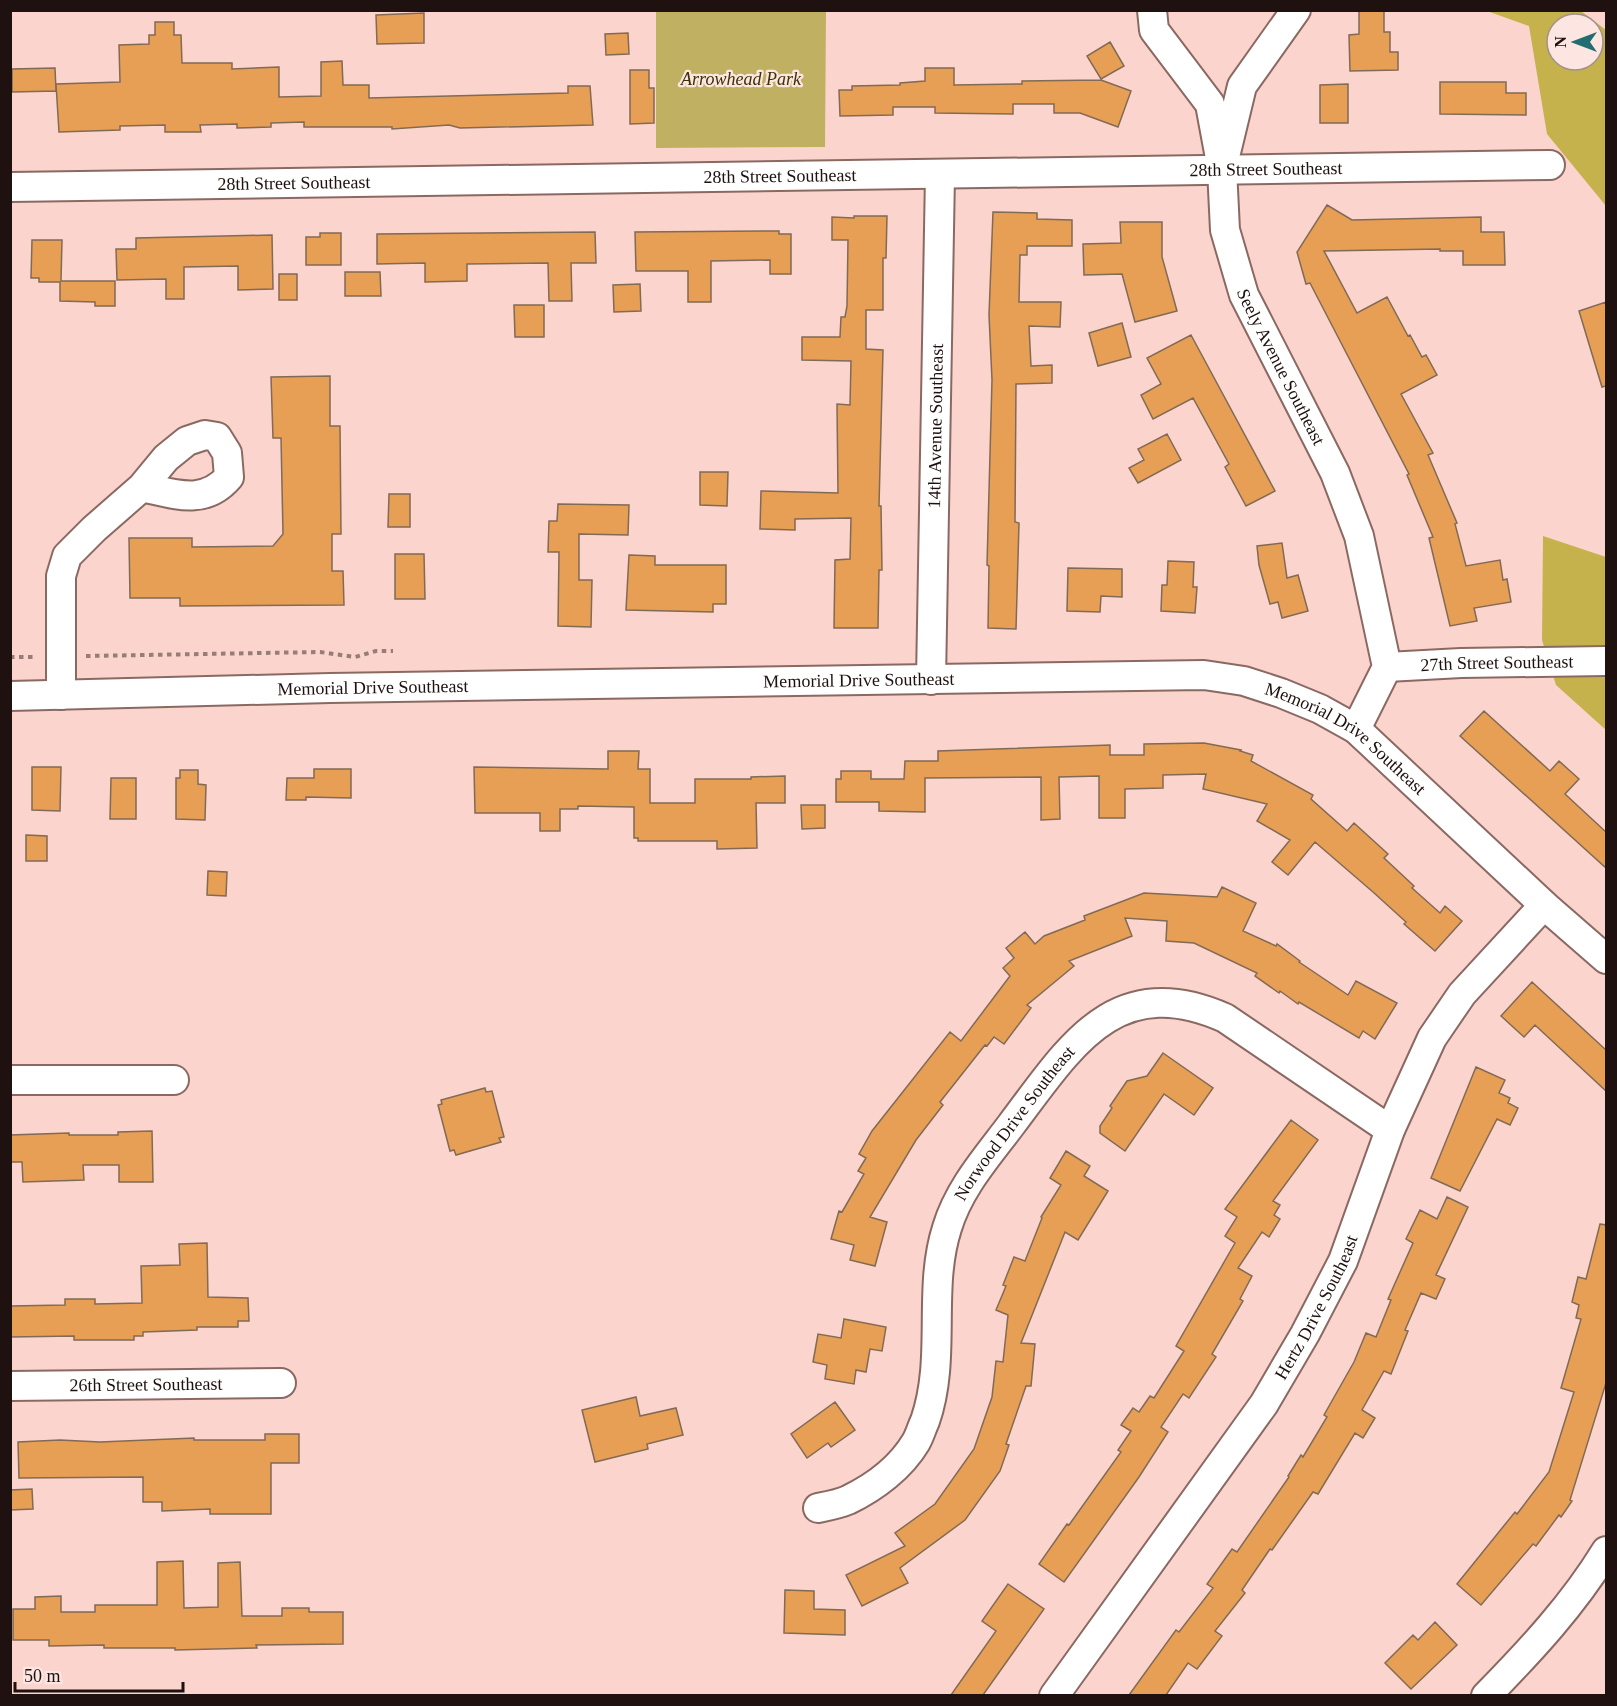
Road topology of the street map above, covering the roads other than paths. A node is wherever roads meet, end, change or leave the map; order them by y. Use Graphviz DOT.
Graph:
graph roads {
  1 [pos="1152,10"];
  2 [pos="1296,10"];
  3 [pos="1550,165"];
  4 [pos="1222,169"];
  5 [pos="940,174"];
  6 [pos="10,187"];
  7 [pos="142,488"];
  8 [pos="1606,661"];
  9 [pos="1387,667"];
  10 [pos="931,680"];
  11 [pos="61,695"];
  12 [pos="10,696"];
  13 [pos="1356,729"];
  14 [pos="1544,905"];
  15 [pos="1606,959"];
  16 [pos="10,1080"];
  17 [pos="174,1080"];
  18 [pos="1390,1131"];
  19 [pos="281,1383"];
  20 [pos="10,1386"];
  21 [pos="818,1508"];
  22 [pos="1606,1551"];
  23 [pos="1499,1692"];
  24 [pos="1054,1695"];
  1 -- 4 [label="street"];
  2 -- 4 [label="street, Seely Avenue Southeast"];
  3 -- 4 [label="street, 28th Street Southeast"];
  4 -- 5 [label="street, 28th Street Southeast"];
  4 -- 9 [label="street, Seely Avenue Southeast"];
  5 -- 6 [label="street, 28th Street Southeast"];
  5 -- 10 [label="street, 14th Avenue Southeast"];
  7 -- 11 [label="street"];
  8 -- 9 [label="street, 27th Street Southeast"];
  9 -- 13 [label="street"];
  10 -- 11 [label="street, Memorial Drive Southeast"];
  10 -- 13 [label="street, Memorial Drive Southeast"];
  11 -- 12 [label="street, Memorial Drive Southeast"];
  13 -- 14 [label="street, Memorial Drive Southeast"];
  14 -- 15 [label="street, Memorial Drive Southeast"];
  14 -- 18 [label="street, Hertz Drive Southeast"];
  16 -- 17 [label="street"];
  18 -- 21 [label="street, Norwood Drive Southeast"];
  18 -- 24 [label="street, Hertz Drive Southeast"];
  19 -- 20 [label="street, 26th Street Southeast"];
  22 -- 23 [label="street"];
}
